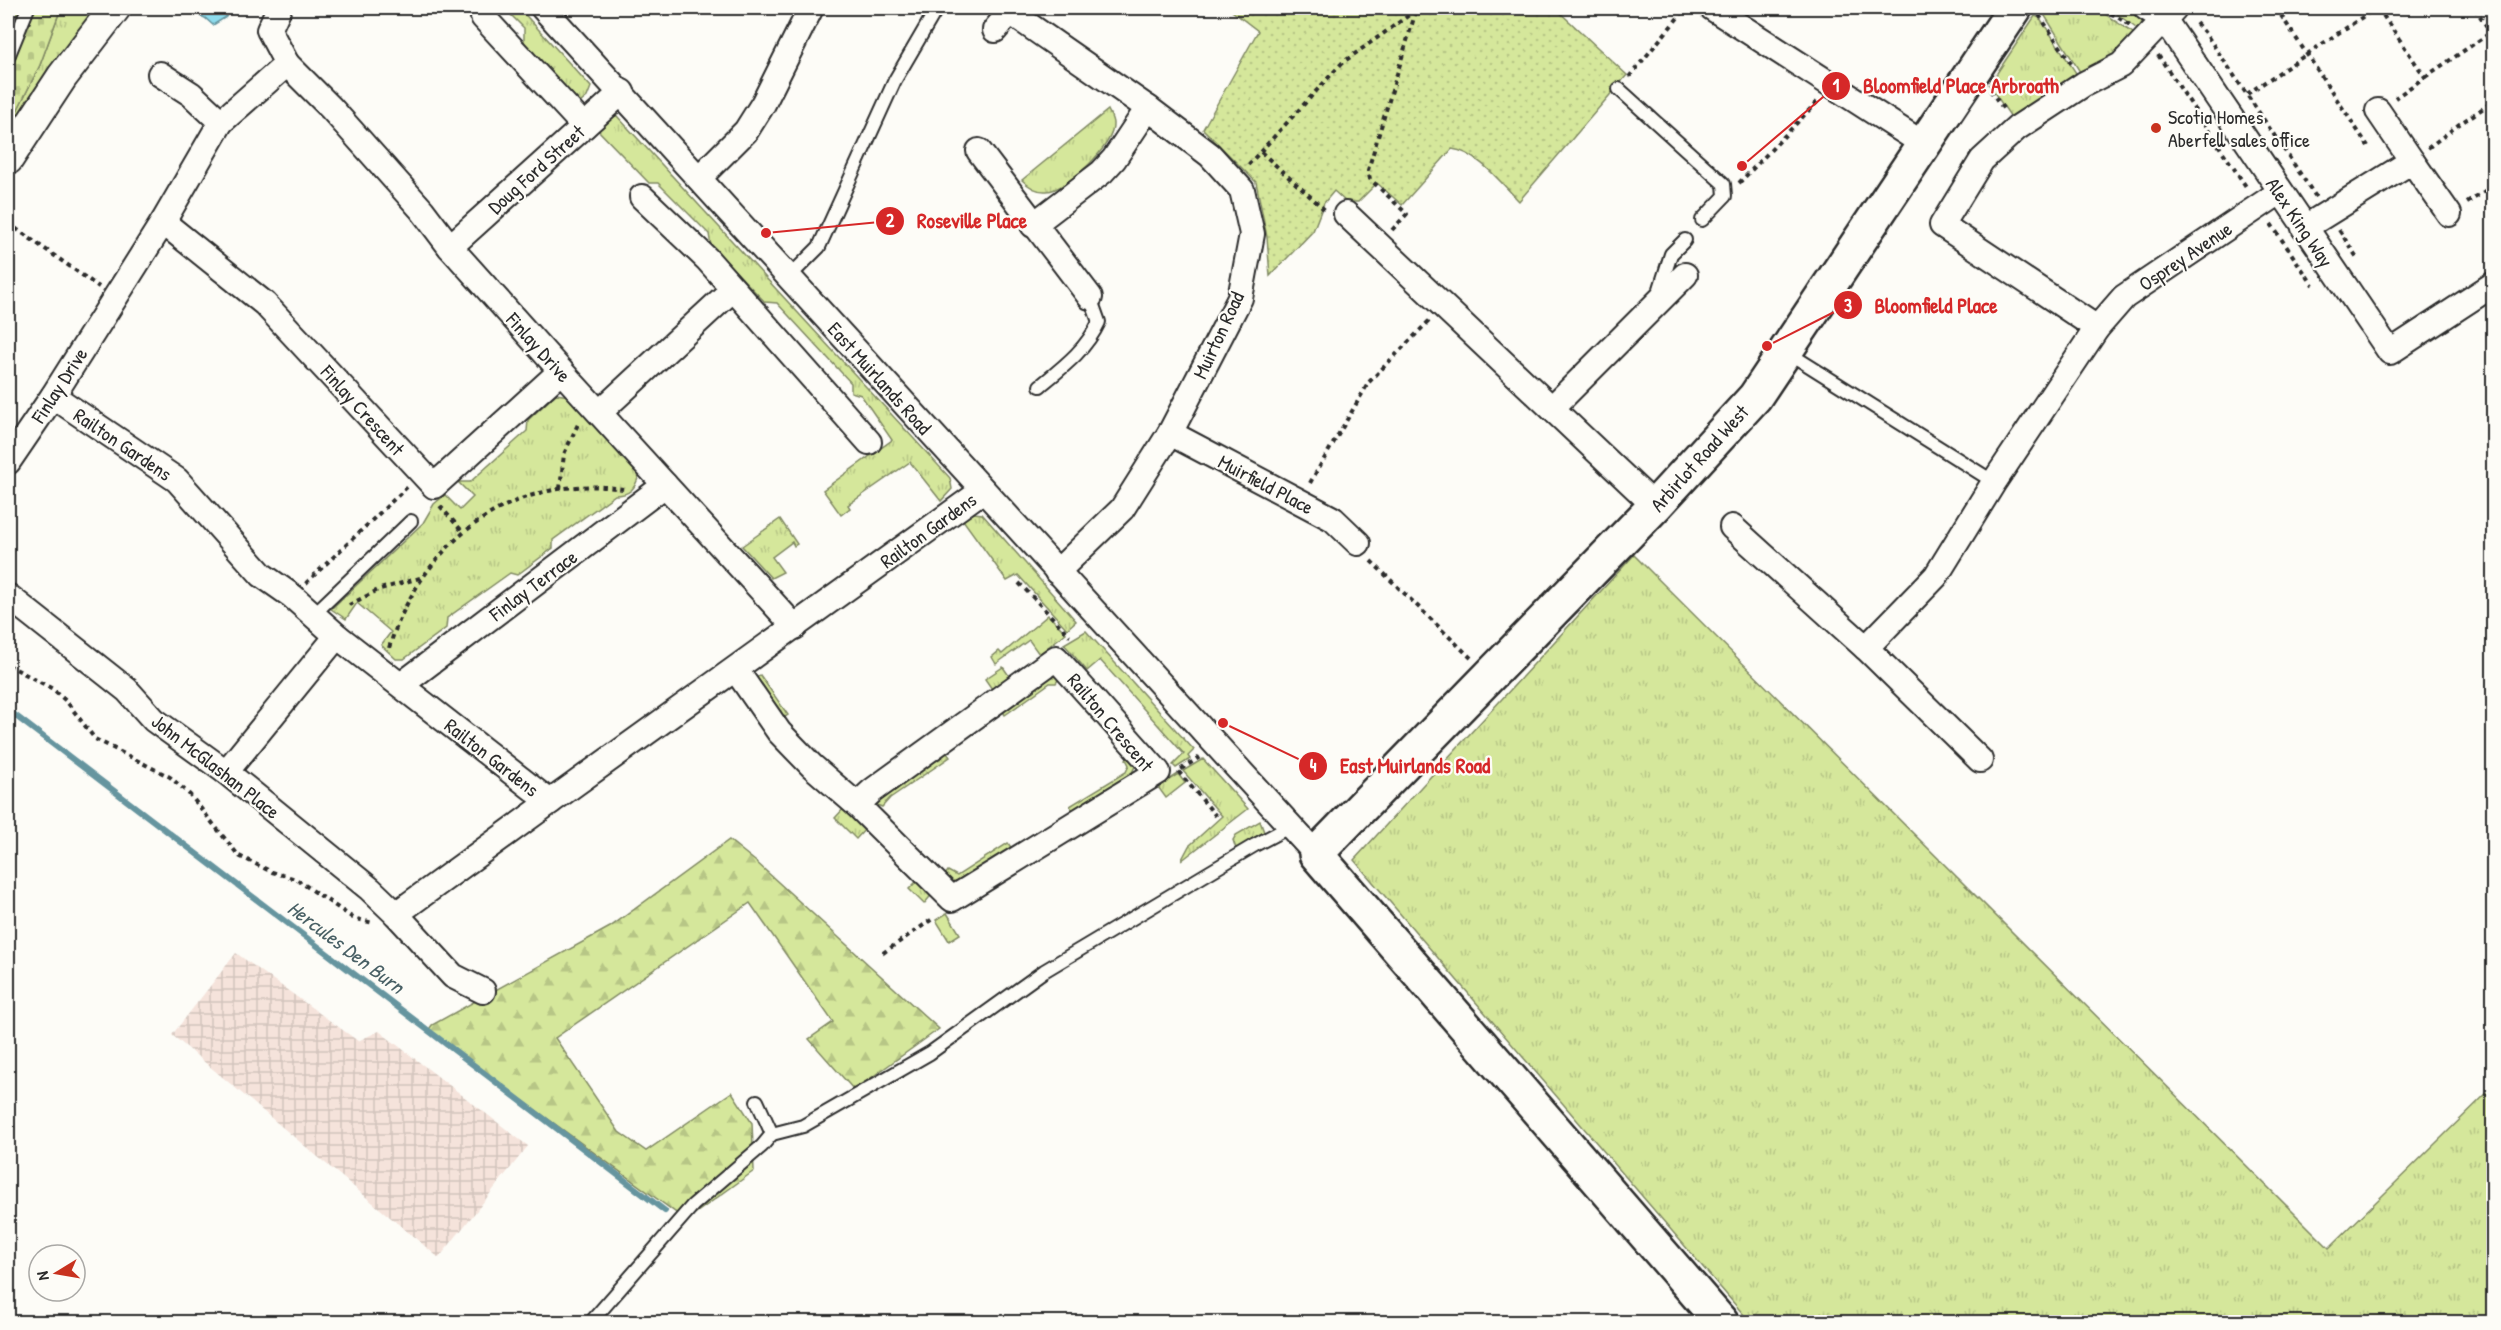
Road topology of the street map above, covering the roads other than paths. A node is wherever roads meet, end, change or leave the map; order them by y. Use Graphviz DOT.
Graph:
graph roads {
  1 [pos="28,8"];
  2 [pos="115,8"];
  3 [pos="279,8"];
  4 [pos="543,8"];
  5 [pos="811,8"];
  6 [pos="937,8"];
  7 [pos="1712,8"];
  8 [pos="2026,10"];
  9 [pos="2169,13"];
  10 [pos="483,17"];
  11 [pos="994,30"];
  12 [pos="11,39"];
  13 [pos="8,57"];
  14 [pos="287,64"];
  15 [pos="159,74"];
  16 [pos="1619,89"];
  17 [pos="622,92"];
  18 [pos="1148,108"];
  19 [pos="2378,111"];
  20 [pos="221,122"];
  21 [pos="584,126"];
  22 [pos="1925,145"];
  23 [pos="979,152"];
  24 [pos="8,159"];
  25 [pos="2412,161"];
  26 [pos="699,178"];
  27 [pos="2280,192"];
  28 [pos="642,197"];
  29 [pos="1346,214"];
  30 [pos="2449,214"];
  31 [pos="1702,220"];
  32 [pos="164,222"];
  33 [pos="1033,225"];
  34 [pos="2304,228"];
  35 [pos="1685,240"];
  36 [pos="450,247"];
  37 [pos="1685,275"];
  38 [pos="789,277"];
  39 [pos="2493,284"];
  40 [pos="733,289"];
  41 [pos="1090,297"];
  42 [pos="1655,305"];
  43 [pos="2097,328"];
  44 [pos="1786,351"];
  45 [pos="561,371"];
  46 [pos="1040,386"];
  47 [pos="53,396"];
  48 [pos="1552,408"];
  49 [pos="597,409"];
  50 [pos="1170,433"];
  51 [pos="869,442"];
  52 [pos="8,462"];
  53 [pos="1994,482"];
  54 [pos="665,484"];
  55 [pos="982,491"];
  56 [pos="1655,506"];
  57 [pos="411,521"];
  58 [pos="1732,527"];
  59 [pos="1358,543"];
  60 [pos="1057,572"];
  61 [pos="8,596"];
  62 [pos="326,625"];
  63 [pos="795,627"];
  64 [pos="1866,648"];
  65 [pos="736,670"];
  66 [pos="401,685"];
  67 [pos="1980,760"];
  68 [pos="226,772"];
  69 [pos="550,802"];
  70 [pos="857,805"];
  71 [pos="1289,827"];
  72 [pos="1316,854"];
  73 [pos="396,914"];
  74 [pos="483,991"];
  75 [pos="757,1101"];
  76 [pos="772,1134"];
  77 [pos="591,1323"];
  78 [pos="1721,1323"];
  1 -- 12 [label="lane"];
  2 -- 24 [label="street"];
  3 -- 14 [label="street, Finlay Drive"];
  4 -- 17 [label="street, East Muirlands Road"];
  5 -- 26 [label="street"];
  6 -- 38 [label="lane"];
  7 -- 22 [label="street"];
  8 -- 22 [label="main road, Arbirlot Road West"];
  9 -- 27 [label="street, Alex King Way"];
  9 -- 43 [label="street"];
  10 -- 21 [label="street"];
  11 -- 18 [label="street, Muirton Road"];
  12 -- 13 [label="lane"];
  14 -- 20 [label="street, Finlay Drive"];
  14 -- 36 [label="street, Finlay Drive"];
  15 -- 20 [label="street"];
  16 -- 31 [label="lane"];
  17 -- 21 [label="street, Doug Ford Street"];
  17 -- 26 [label="street, East Muirlands Road"];
  18 -- 33 [label="street"];
  18 -- 50 [label="street, Muirton Road"];
  19 -- 25 [label="street"];
  20 -- 32 [label="street, Finlay Drive"];
  21 -- 36 [label="street, Doug Ford Street"];
  22 -- 44 [label="main road, Arbirlot Road West"];
  23 -- 33 [label="street"];
  25 -- 30 [label="street"];
  25 -- 34 [label="street"];
  26 -- 38 [label="street, East Muirlands Road"];
  27 -- 34 [label="street, Alex King Way"];
  27 -- 43 [label="street, Osprey Avenue"];
  28 -- 40 [label="street"];
  29 -- 48 [label="street"];
  32 -- 45 [label="street, Finlay Crescent"];
  32 -- 47 [label="street, Finlay Drive"];
  33 -- 41 [label="street"];
  34 -- 39 [label="street, Alex King Way"];
  35 -- 42 [label="lane"];
  36 -- 45 [label="street, Finlay Drive"];
  37 -- 42 [label="street"];
  38 -- 55 [label="street, East Muirlands Road"];
  40 -- 49 [label="street"];
  40 -- 51 [label="street"];
  41 -- 46 [label="lane"];
  42 -- 48 [label="street"];
  43 -- 53 [label="street, Osprey Avenue"];
  44 -- 53 [label="lane"];
  44 -- 56 [label="main road, Arbirlot Road West"];
  45 -- 49 [label="street, Finlay Drive"];
  47 -- 52 [label="street, Finlay Drive"];
  47 -- 62 [label="street, Railton Gardens"];
  48 -- 56 [label="street"];
  49 -- 54 [label="street, Finlay Drive"];
  50 -- 59 [label="street, Muirfield Place"];
  50 -- 60 [label="street, Muirton Road"];
  53 -- 64 [label="street, Osprey Avenue"];
  54 -- 63 [label="street, Finlay Drive"];
  54 -- 66 [label="street, Finlay Terrace"];
  55 -- 60 [label="street, East Muirlands Road"];
  55 -- 63 [label="street, Railton Gardens"];
  56 -- 72 [label="main road, Arbirlot Road West"];
  57 -- 62 [label="lane"];
  58 -- 64 [label="street"];
  60 -- 71 [label="street, East Muirlands Road"];
  61 -- 68 [label="street, John McGlashan Place"];
  62 -- 66 [label="street, Railton Gardens"];
  62 -- 68 [label="street"];
  63 -- 65 [label="street, Railton Gardens"];
  64 -- 67 [label="street"];
  65 -- 69 [label="street, Railton Gardens"];
  65 -- 70 [label="street, Railton Crescent"];
  66 -- 69 [label="street, Railton Gardens"];
  68 -- 73 [label="street, John McGlashan Place"];
  69 -- 73 [label="street"];
  70 -- 70 [label="street, Railton Crescent"];
  71 -- 72 [label="street, East Muirlands Road"];
  71 -- 76 [label="lane"];
  72 -- 78 [label="main road"];
  73 -- 74 [label="street, John McGlashan Place"];
  75 -- 76 [label="lane"];
  76 -- 77 [label="lane"];
}
